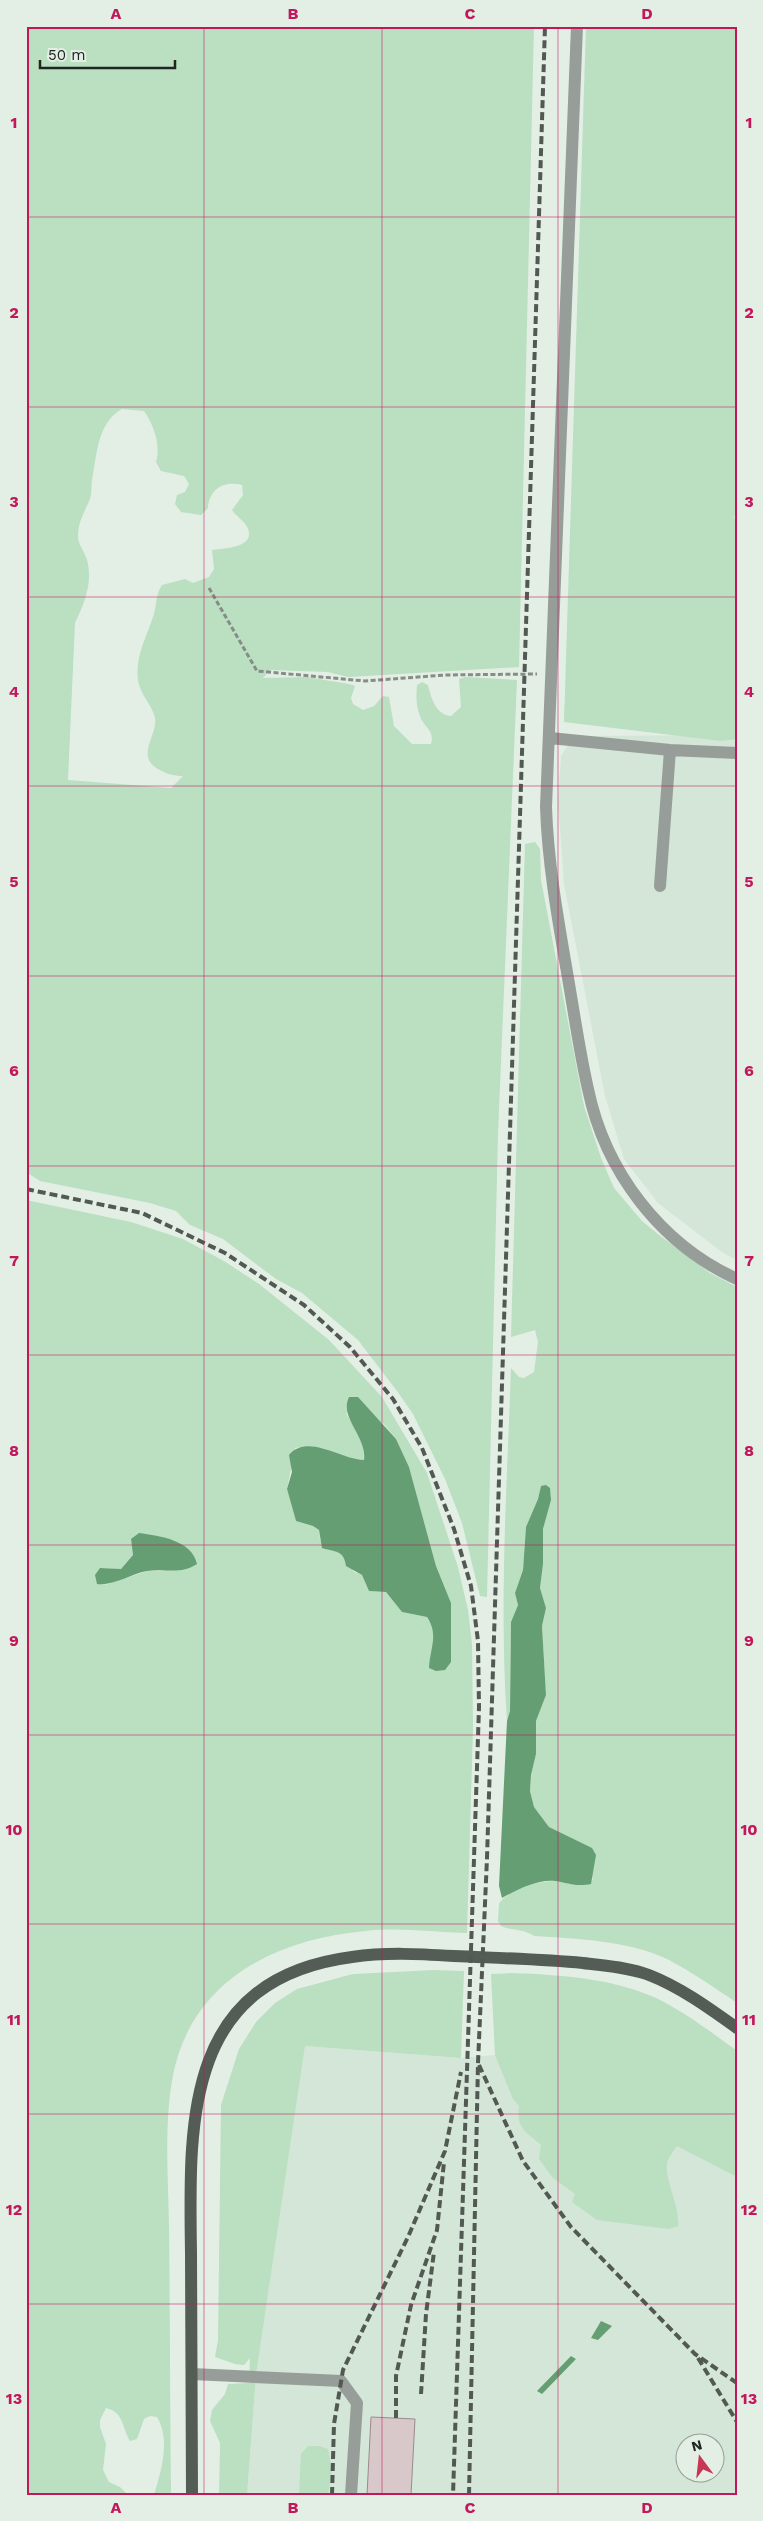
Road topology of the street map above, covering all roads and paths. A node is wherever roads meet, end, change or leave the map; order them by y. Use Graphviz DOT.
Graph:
graph roads {
  1 [pos="577,26"];
  2 [pos="209,588"];
  3 [pos="553,676"];
  4 [pos="550,738"];
  5 [pos="670,750"];
  6 [pos="737,753"];
  7 [pos="660,886"];
  8 [pos="737,1279"];
  9 [pos="737,2028"];
  10 [pos="192,2374"];
  11 [pos="192,2495"];
  12 [pos="351,2495"];
  1 -- 3 [label="lane"];
  2 -- 3 [label="path"];
  3 -- 4 [label="lane"];
  4 -- 5 [label="lane"];
  4 -- 8 [label="lane"];
  5 -- 6 [label="lane"];
  5 -- 7 [label="lane"];
  9 -- 10 [label="main road"];
  10 -- 11 [label="main road"];
  10 -- 12 [label="lane"];
}
